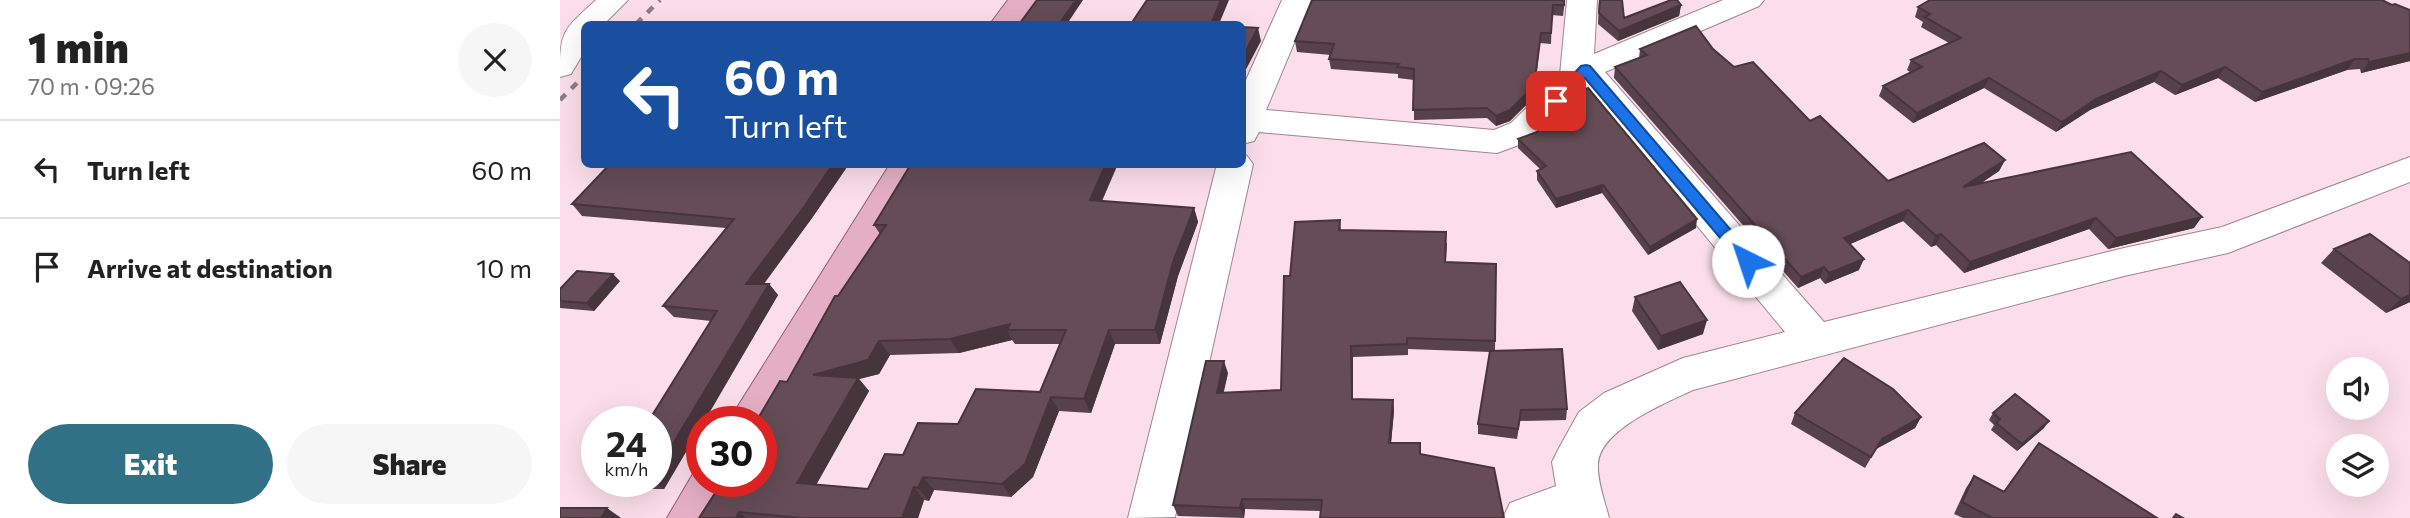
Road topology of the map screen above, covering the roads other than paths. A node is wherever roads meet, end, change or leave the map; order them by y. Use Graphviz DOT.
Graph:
graph roads {
  1 [pos="1024,0"];
  2 [pos="1297,0"];
  3 [pos="1582,0"];
  4 [pos="1749,0"];
  5 [pos="610,1"];
  6 [pos="589,21"];
  7 [pos="1007,21"];
  8 [pos="577,33"];
  9 [pos="560,67"];
  10 [pos="1581,74"];
  11 [pos="1246,119"];
  12 [pos="1246,124"];
  13 [pos="906,168"];
  14 [pos="1234,168"];
  15 [pos="2410,169"];
  16 [pos="1815,340"];
  17 [pos="760,406"];
  18 [pos="703,497"];
  19 [pos="1583,508"];
  20 [pos="691,518"];
  21 [pos="1150,518"];
  22 [pos="1527,518"];
  1 -- 7 [label="main road"];
  2 -- 11 [label="street"];
  3 -- 10 [label="street"];
  4 -- 10 [label="street"];
  5 -- 6 [label="street"];
  8 -- 9 [label="street"];
  10 -- 12 [label="street"];
  10 -- 16 [label="street"];
  13 -- 17 [label="main road"];
  14 -- 21 [label="street"];
  15 -- 16 [label="street"];
  16 -- 19 [label="street"];
  18 -- 20 [label="main road"];
  19 -- 22 [label="street"];
}
